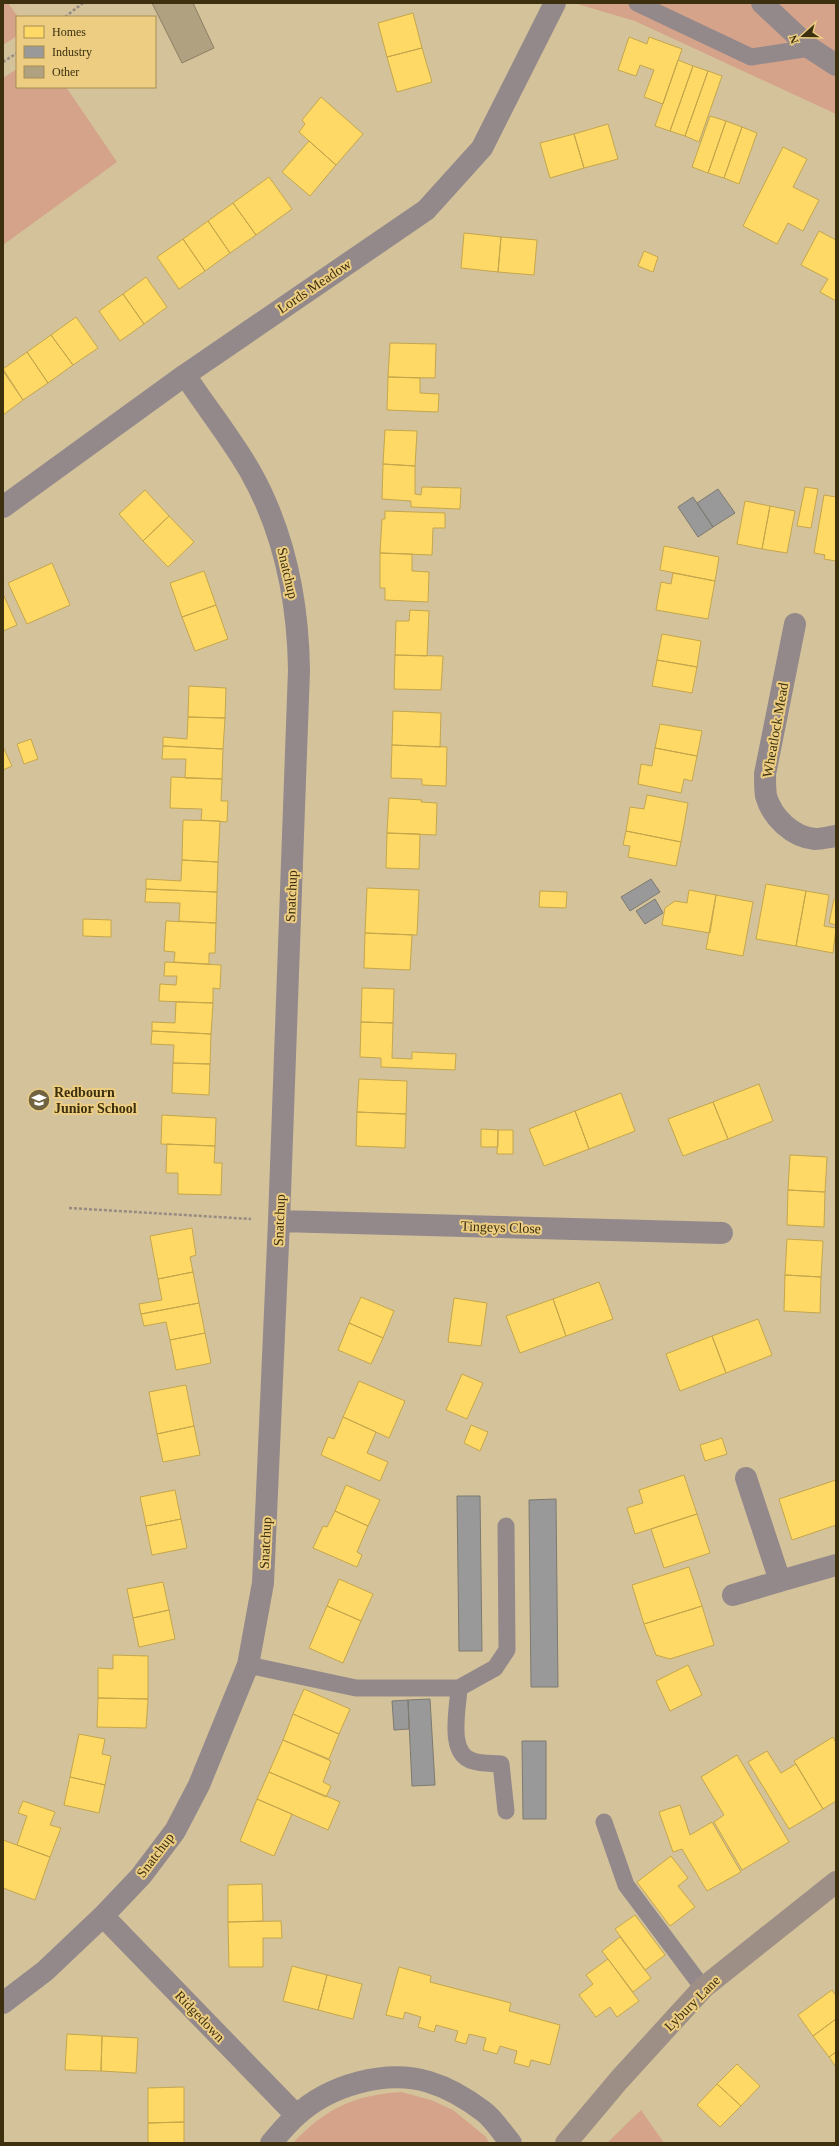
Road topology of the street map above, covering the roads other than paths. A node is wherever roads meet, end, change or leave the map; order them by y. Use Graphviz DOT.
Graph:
graph roads {
  1 [pos="555,3"];
  2 [pos="637,3"];
  3 [pos="762,3"];
  4 [pos="810,48"];
  5 [pos="836,65"];
  6 [pos="185,375"];
  7 [pos="3,507"];
  8 [pos="795,624"];
  9 [pos="836,836"];
  10 [pos="279,1221"];
  11 [pos="722,1233"];
  12 [pos="746,1478"];
  13 [pos="506,1526"];
  14 [pos="836,1565"];
  15 [pos="780,1581"];
  16 [pos="732,1595"];
  17 [pos="248,1665"];
  18 [pos="459,1688"];
  19 [pos="506,1811"];
  20 [pos="604,1822"];
  21 [pos="836,1882"];
  22 [pos="103,1916"];
  23 [pos="703,1988"];
  24 [pos="3,2003"];
  25 [pos="296,2115"];
  26 [pos="271,2143"];
  27 [pos="511,2143"];
  28 [pos="566,2143"];
  1 -- 6 [label="street, Lords Meadow"];
  2 -- 4 [label="lane"];
  3 -- 4 [label="street"];
  4 -- 5 [label="street"];
  6 -- 7 [label="street, Lords Meadow"];
  6 -- 10 [label="street, Snatchup"];
  8 -- 9 [label="street, Wheatlock Mead"];
  10 -- 11 [label="street, Tingeys Close"];
  10 -- 17 [label="street, Snatchup"];
  12 -- 15 [label="street"];
  13 -- 18 [label="lane"];
  14 -- 15 [label="street"];
  15 -- 16 [label="street"];
  17 -- 18 [label="lane"];
  17 -- 22 [label="street, Snatchup"];
  18 -- 19 [label="lane"];
  20 -- 23 [label="lane"];
  21 -- 23 [label="street, Lybury Lane"];
  22 -- 24 [label="street, Snatchup"];
  22 -- 25 [label="street, Ridgedown"];
  23 -- 28 [label="street, Lybury Lane"];
  25 -- 26 [label="street"];
  25 -- 27 [label="street"];
}
